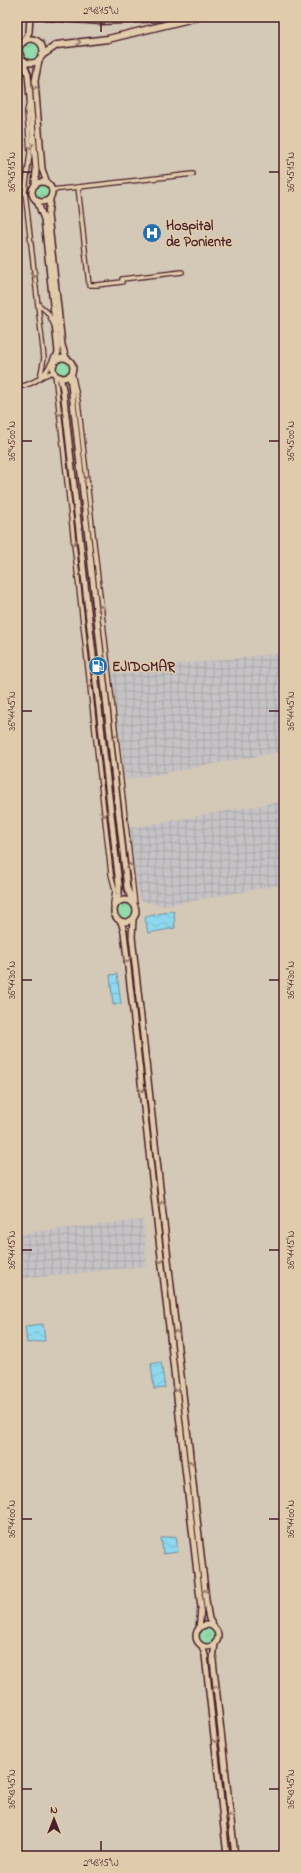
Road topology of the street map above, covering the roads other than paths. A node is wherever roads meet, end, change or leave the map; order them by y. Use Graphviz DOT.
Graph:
graph roads {
  1 [pos="30,17"];
  2 [pos="47,17"];
  3 [pos="177,17"];
  4 [pos="198,17"];
  5 [pos="30,31"];
  6 [pos="36,41"];
  7 [pos="23,43"];
  8 [pos="19,55"];
  9 [pos="41,57"];
  10 [pos="30,93"];
  11 [pos="193,174"];
  12 [pos="47,183"];
  13 [pos="34,185"];
  14 [pos="78,188"];
  15 [pos="52,190"];
  16 [pos="50,199"];
  17 [pos="37,201"];
  18 [pos="182,272"];
  19 [pos="38,304"];
  20 [pos="55,327"];
  21 [pos="57,345"];
  22 [pos="66,358"];
  23 [pos="52,365"];
  24 [pos="71,373"];
  25 [pos="56,374"];
  26 [pos="40,378"];
  27 [pos="17,387"];
  28 [pos="134,904"];
  29 [pos="115,909"];
  30 [pos="133,919"];
  31 [pos="121,922"];
  32 [pos="199,1629"];
  33 [pos="215,1629"];
  34 [pos="215,1643"];
  35 [pos="202,1646"];
  36 [pos="228,1856"];
  37 [pos="234,1856"];
  1 -- 5 [label="main road"];
  2 -- 3 [label="highway"];
  9 -- 4 [label="highway, one-way"];
  5 -- 6 [label="main road"];
  5 -- 7 [label="main road"];
  6 -- 7 [label="main road"];
  6 -- 9 [label="main road"];
  7 -- 8 [label="main road"];
  8 -- 9 [label="main road"];
  8 -- 10 [label="main road"];
  12 -- 9 [label="main road, one-way"];
  10 -- 13 [label="main road"];
  10 -- 19 [label="street, one-way"];
  11 -- 14 [label="street"];
  12 -- 13 [label="main road"];
  12 -- 15 [label="main road"];
  13 -- 17 [label="main road"];
  14 -- 15 [label="street"];
  14 -- 18 [label="street"];
  15 -- 16 [label="main road"];
  16 -- 17 [label="main road"];
  16 -- 22 [label="main road"];
  17 -- 20 [label="main road"];
  19 -- 20 [label="street"];
  19 -- 26 [label="street"];
  20 -- 21 [label="main road"];
  21 -- 23 [label="street"];
  21 -- 23 [label="main road"];
  22 -- 23 [label="main road"];
  22 -- 24 [label="main road"];
  23 -- 25 [label="main road"];
  23 -- 26 [label="street"];
  24 -- 25 [label="main road"];
  28 -- 24 [label="main road, one-way"];
  25 -- 26 [label="street"];
  25 -- 29 [label="main road, one-way"];
  26 -- 27 [label="street"];
  28 -- 29 [label="main road"];
  28 -- 30 [label="main road"];
  29 -- 31 [label="main road"];
  30 -- 31 [label="main road"];
  33 -- 30 [label="main road, one-way"];
  31 -- 32 [label="main road, one-way"];
  32 -- 33 [label="main road"];
  32 -- 35 [label="main road"];
  33 -- 34 [label="main road"];
  34 -- 35 [label="main road"];
  37 -- 34 [label="main road, one-way"];
  35 -- 36 [label="main road, one-way"];
}
